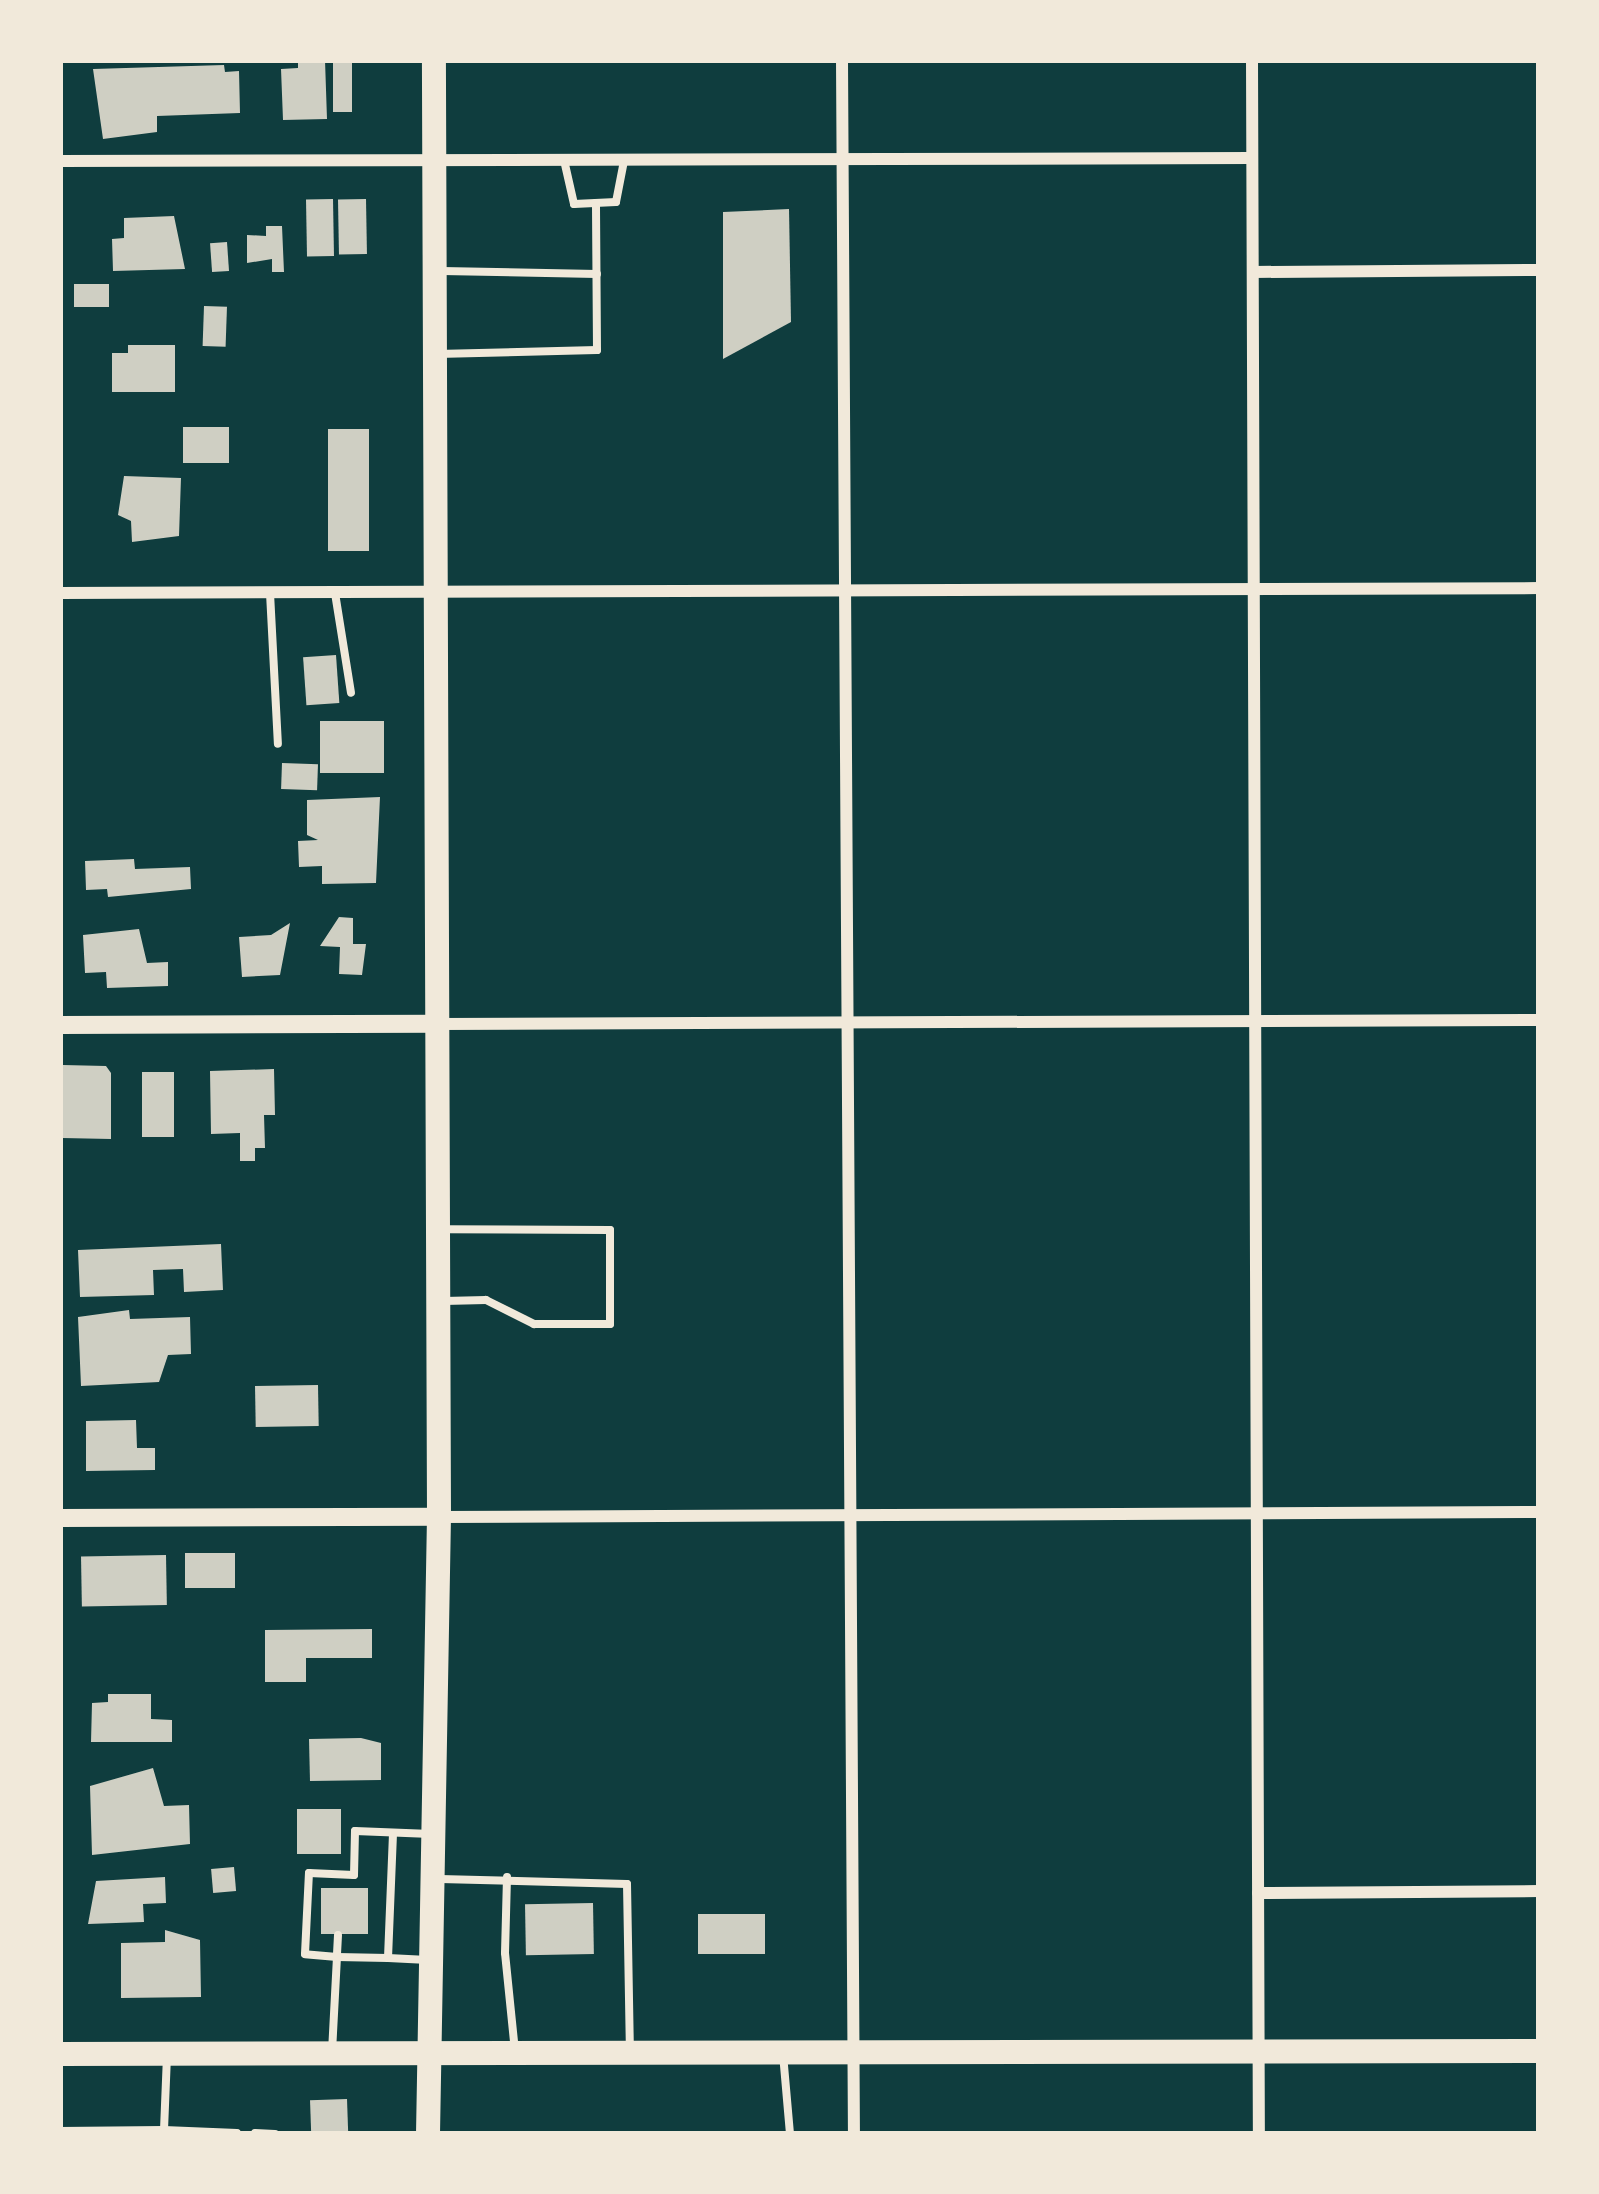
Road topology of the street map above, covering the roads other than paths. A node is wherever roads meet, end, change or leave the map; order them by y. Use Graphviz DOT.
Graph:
graph roads {
  1 [pos="434,60"];
  2 [pos="842,60"];
  3 [pos="1252,60"];
  4 [pos="1252,158"];
  5 [pos="624,159"];
  6 [pos="843,159"];
  7 [pos="434,160"];
  8 [pos="563,160"];
  9 [pos="60,161"];
  10 [pos="596,203"];
  11 [pos="1539,270"];
  12 [pos="435,271"];
  13 [pos="1253,272"];
  14 [pos="596,274"];
  15 [pos="435,354"];
  16 [pos="1539,589"];
  17 [pos="1253,590"];
  18 [pos="844,591"];
  19 [pos="270,592"];
  20 [pos="335,592"];
  21 [pos="436,592"];
  22 [pos="60,593"];
  23 [pos="351,693"];
  24 [pos="278,744"];
  25 [pos="1539,1020"];
  26 [pos="1254,1022"];
  27 [pos="847,1023"];
  28 [pos="437,1024"];
  29 [pos="60,1025"];
  30 [pos="438,1229"];
  31 [pos="438,1301"];
  32 [pos="1539,1513"];
  33 [pos="1257,1514"];
  34 [pos="848,1515"];
  35 [pos="439,1516"];
  36 [pos="60,1518"];
  37 [pos="393,1832"];
  38 [pos="433,1834"];
  39 [pos="339,1874"];
  40 [pos="507,1877"];
  41 [pos="432,1878"];
  42 [pos="339,1889"];
  43 [pos="1539,1891"];
  44 [pos="1258,1893"];
  45 [pos="338,1935"];
  46 [pos="337,1957"];
  47 [pos="388,1958"];
  48 [pos="430,1960"];
  49 [pos="1539,2051"];
  50 [pos="1259,2052"];
  51 [pos="516,2053"];
  52 [pos="631,2053"];
  53 [pos="783,2053"];
  54 [pos="850,2053"];
  55 [pos="60,2054"];
  56 [pos="167,2054"];
  57 [pos="332,2054"];
  58 [pos="428,2055"];
  59 [pos="164,2129"];
  60 [pos="60,2131"];
  61 [pos="80,2132"];
  62 [pos="236,2133"];
  63 [pos="255,2133"];
  64 [pos="227,2134"];
  65 [pos="275,2134"];
  66 [pos="428,2134"];
  67 [pos="790,2134"];
  68 [pos="854,2134"];
  69 [pos="1259,2134"];
  1 -- 7 [label="main road"];
  2 -- 6 [label="street"];
  3 -- 4 [label="street"];
  4 -- 6 [label="street"];
  4 -- 13 [label="street"];
  5 -- 6 [label="street"];
  5 -- 8 [label="street"];
  5 -- 10 [label="lane"];
  6 -- 18 [label="street"];
  7 -- 8 [label="street"];
  7 -- 9 [label="street"];
  7 -- 12 [label="main road"];
  8 -- 10 [label="lane"];
  10 -- 14 [label="lane"];
  11 -- 13 [label="street"];
  12 -- 14 [label="lane"];
  12 -- 15 [label="main road"];
  13 -- 17 [label="street"];
  14 -- 15 [label="lane"];
  15 -- 21 [label="main road"];
  16 -- 17 [label="street"];
  17 -- 18 [label="street"];
  17 -- 26 [label="street"];
  18 -- 21 [label="street"];
  18 -- 27 [label="street"];
  19 -- 20 [label="street"];
  19 -- 22 [label="street"];
  19 -- 24 [label="lane"];
  20 -- 21 [label="street"];
  20 -- 23 [label="lane"];
  21 -- 28 [label="main road"];
  25 -- 26 [label="street"];
  26 -- 27 [label="street"];
  26 -- 33 [label="street"];
  27 -- 28 [label="street"];
  27 -- 34 [label="street"];
  28 -- 29 [label="street"];
  28 -- 30 [label="main road"];
  30 -- 31 [label="main road"];
  30 -- 31 [label="lane"];
  31 -- 35 [label="main road"];
  32 -- 33 [label="street"];
  33 -- 34 [label="street"];
  33 -- 44 [label="street"];
  34 -- 35 [label="street"];
  34 -- 54 [label="street"];
  35 -- 36 [label="street"];
  35 -- 38 [label="main road"];
  37 -- 38 [label="lane"];
  37 -- 39 [label="lane"];
  37 -- 47 [label="lane"];
  38 -- 41 [label="main road"];
  39 -- 42 [label="lane"];
  39 -- 46 [label="lane"];
  40 -- 41 [label="lane"];
  40 -- 51 [label="lane"];
  40 -- 52 [label="lane"];
  41 -- 48 [label="main road"];
  43 -- 44 [label="street"];
  44 -- 50 [label="street"];
  45 -- 46 [label="lane"];
  46 -- 47 [label="lane"];
  46 -- 57 [label="lane"];
  47 -- 48 [label="lane"];
  48 -- 58 [label="main road"];
  49 -- 50 [label="main road"];
  50 -- 54 [label="main road"];
  50 -- 69 [label="street"];
  51 -- 52 [label="main road"];
  51 -- 58 [label="main road"];
  52 -- 53 [label="main road"];
  53 -- 54 [label="main road"];
  53 -- 67 [label="lane"];
  54 -- 68 [label="street"];
  55 -- 56 [label="main road"];
  56 -- 57 [label="main road"];
  56 -- 59 [label="lane"];
  57 -- 58 [label="main road"];
  58 -- 66 [label="main road"];
  59 -- 61 [label="lane"];
  59 -- 64 [label="lane"];
  60 -- 61 [label="lane"];
  62 -- 64 [label="lane"];
  63 -- 65 [label="lane"];
}
